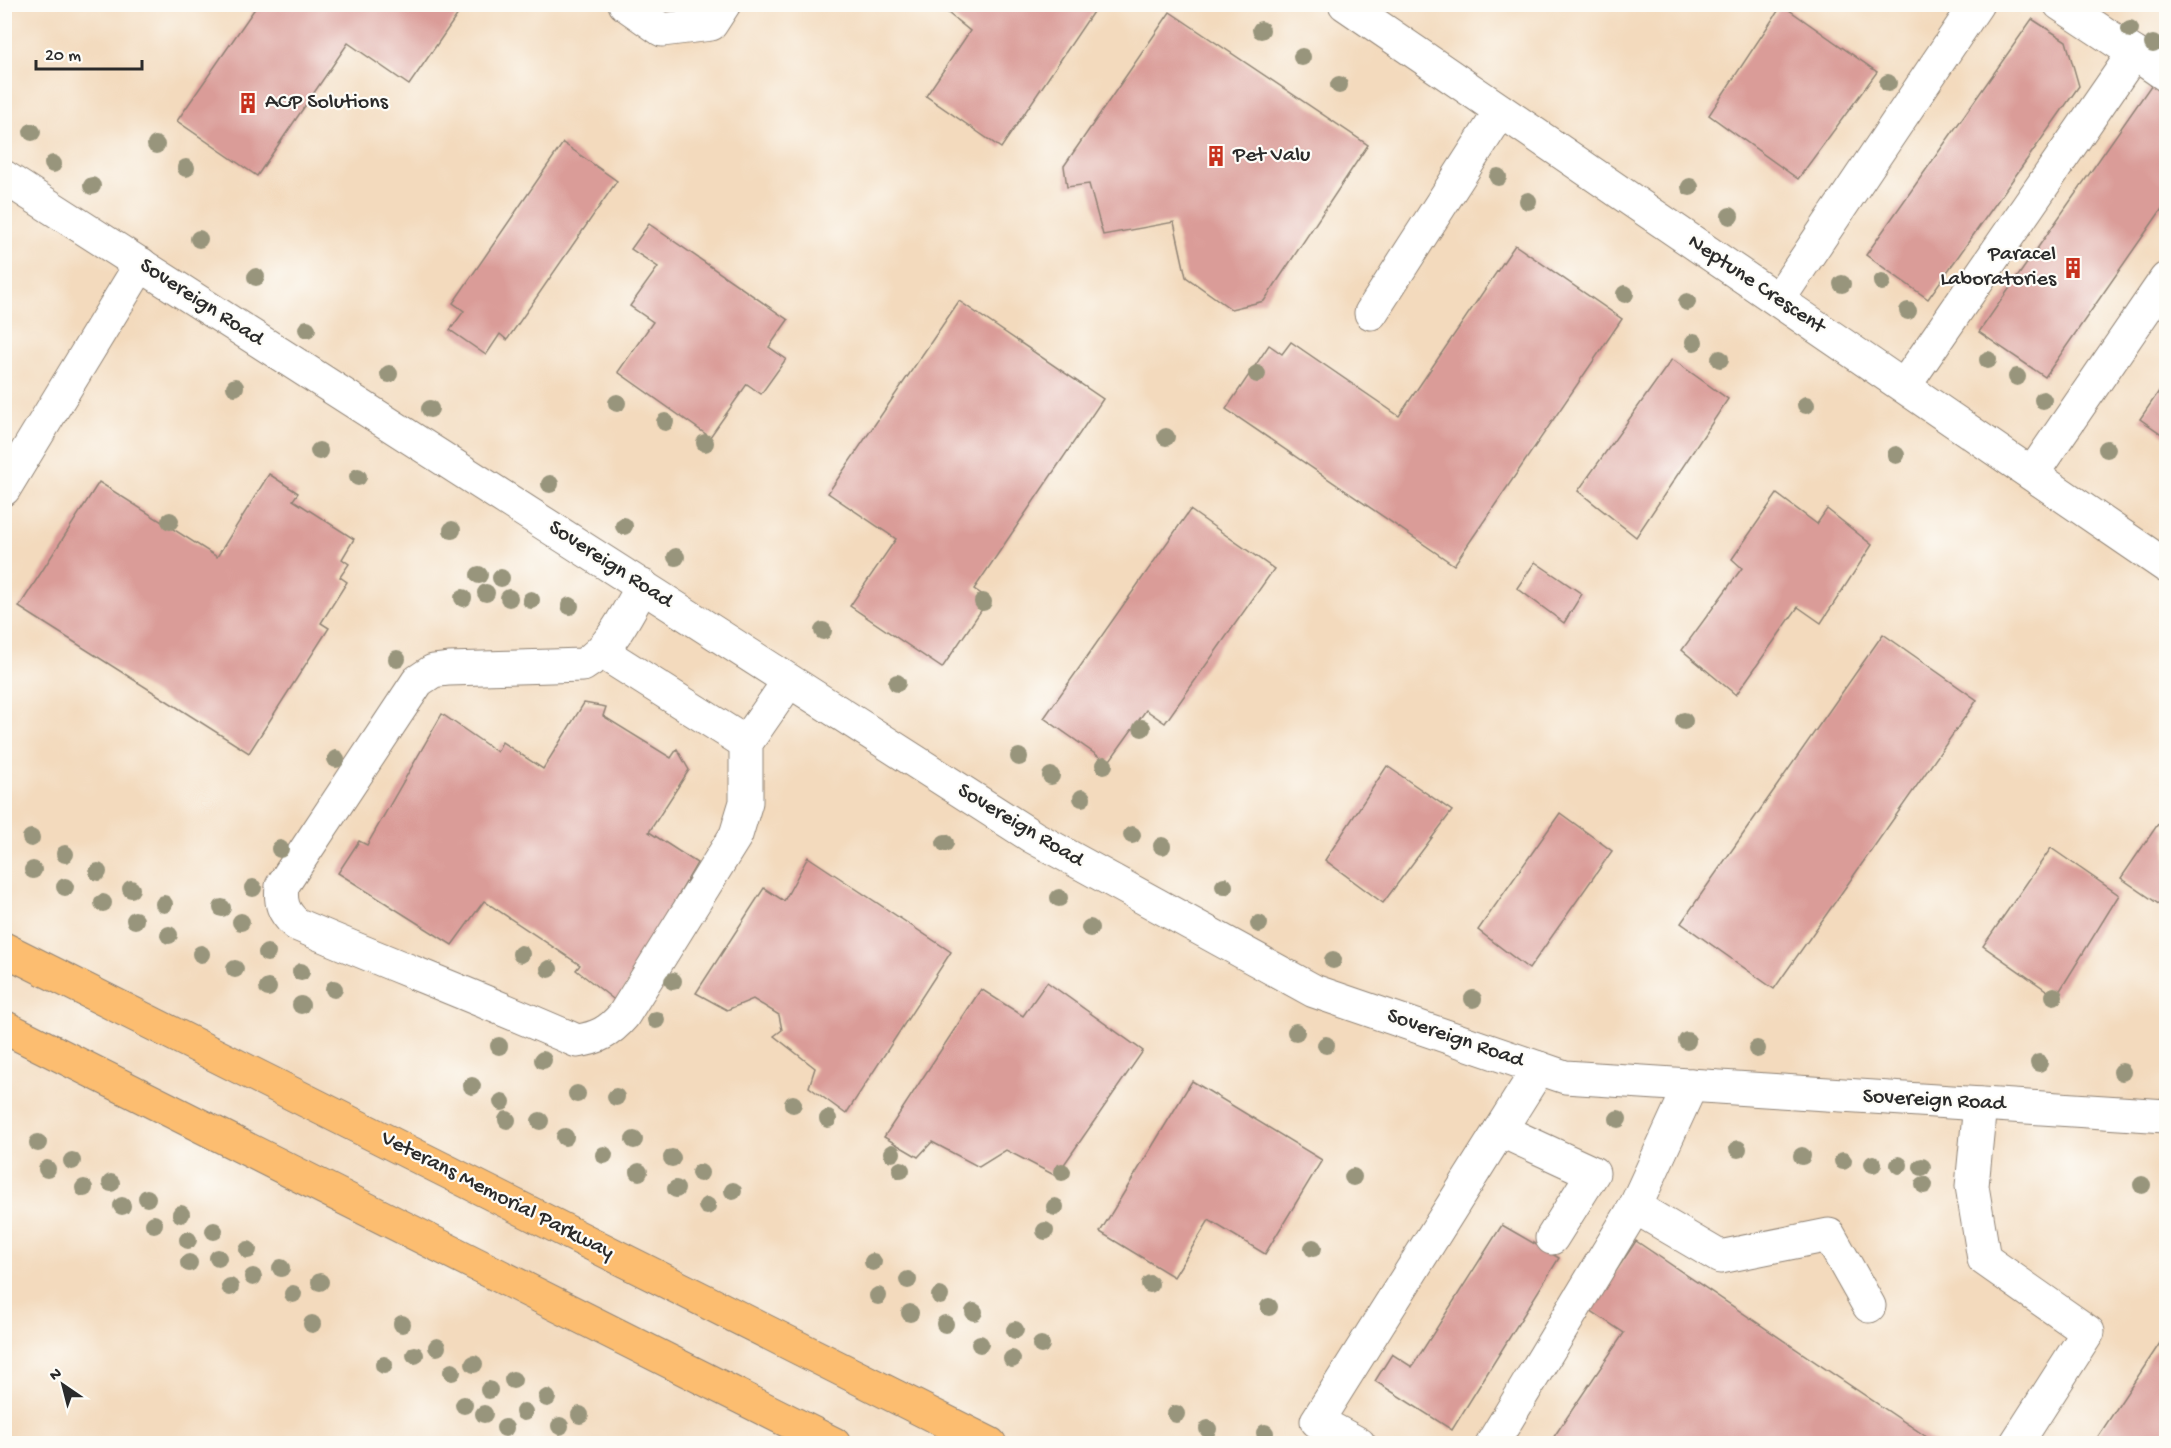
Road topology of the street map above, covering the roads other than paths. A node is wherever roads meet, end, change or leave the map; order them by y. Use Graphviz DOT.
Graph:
graph roads {
  1 [pos="625,4"];
  2 [pos="724,4"];
  3 [pos="1346,4"];
  4 [pos="1977,4"];
  5 [pos="2060,4"];
  6 [pos="2134,53"];
  7 [pos="2166,75"];
  8 [pos="1501,111"];
  9 [pos="4,177"];
  10 [pos="141,264"];
  11 [pos="2166,279"];
  12 [pos="1778,300"];
  13 [pos="1371,313"];
  14 [pos="1905,385"];
  15 [pos="2032,474"];
  16 [pos="4,489"];
  17 [pos="2166,566"];
  18 [pos="643,586"];
  19 [pos="602,652"];
  20 [pos="789,681"];
  21 [pos="746,743"];
  22 [pos="4,949"];
  23 [pos="4,1027"];
  24 [pos="1539,1068"];
  25 [pos="1691,1085"];
  26 [pos="1980,1104"];
  27 [pos="2166,1116"];
  28 [pos="1500,1130"];
  29 [pos="1635,1207"];
  30 [pos="1552,1238"];
  31 [pos="1869,1306"];
  32 [pos="834,1443"];
  33 [pos="990,1443"];
  34 [pos="1359,1443"];
  35 [pos="1492,1443"];
  36 [pos="2016,1443"];
  1 -- 2 [label="street"];
  3 -- 8 [label="street, Neptune Crescent"];
  4 -- 12 [label="street"];
  5 -- 6 [label="street"];
  6 -- 7 [label="street"];
  6 -- 14 [label="street"];
  8 -- 12 [label="street, Neptune Crescent"];
  8 -- 13 [label="street"];
  9 -- 10 [label="street, Sovereign Road"];
  10 -- 16 [label="street"];
  10 -- 18 [label="street, Sovereign Road"];
  11 -- 15 [label="street"];
  12 -- 14 [label="street, Neptune Crescent"];
  14 -- 15 [label="street, Neptune Crescent"];
  15 -- 17 [label="street, Neptune Crescent"];
  18 -- 19 [label="street"];
  18 -- 20 [label="street, Sovereign Road"];
  19 -- 21 [label="street"];
  19 -- 21 [label="street"];
  20 -- 21 [label="street"];
  20 -- 24 [label="street, Sovereign Road"];
  22 -- 33 [label="highway, Veterans Memorial Parkway"];
  23 -- 32 [label="highway"];
  24 -- 25 [label="street, Sovereign Road"];
  24 -- 28 [label="street"];
  25 -- 26 [label="street, Sovereign Road"];
  25 -- 29 [label="street"];
  26 -- 27 [label="street, Sovereign Road"];
  26 -- 36 [label="street"];
  28 -- 30 [label="street"];
  28 -- 34 [label="street"];
  29 -- 31 [label="street"];
  29 -- 35 [label="street"];
}
